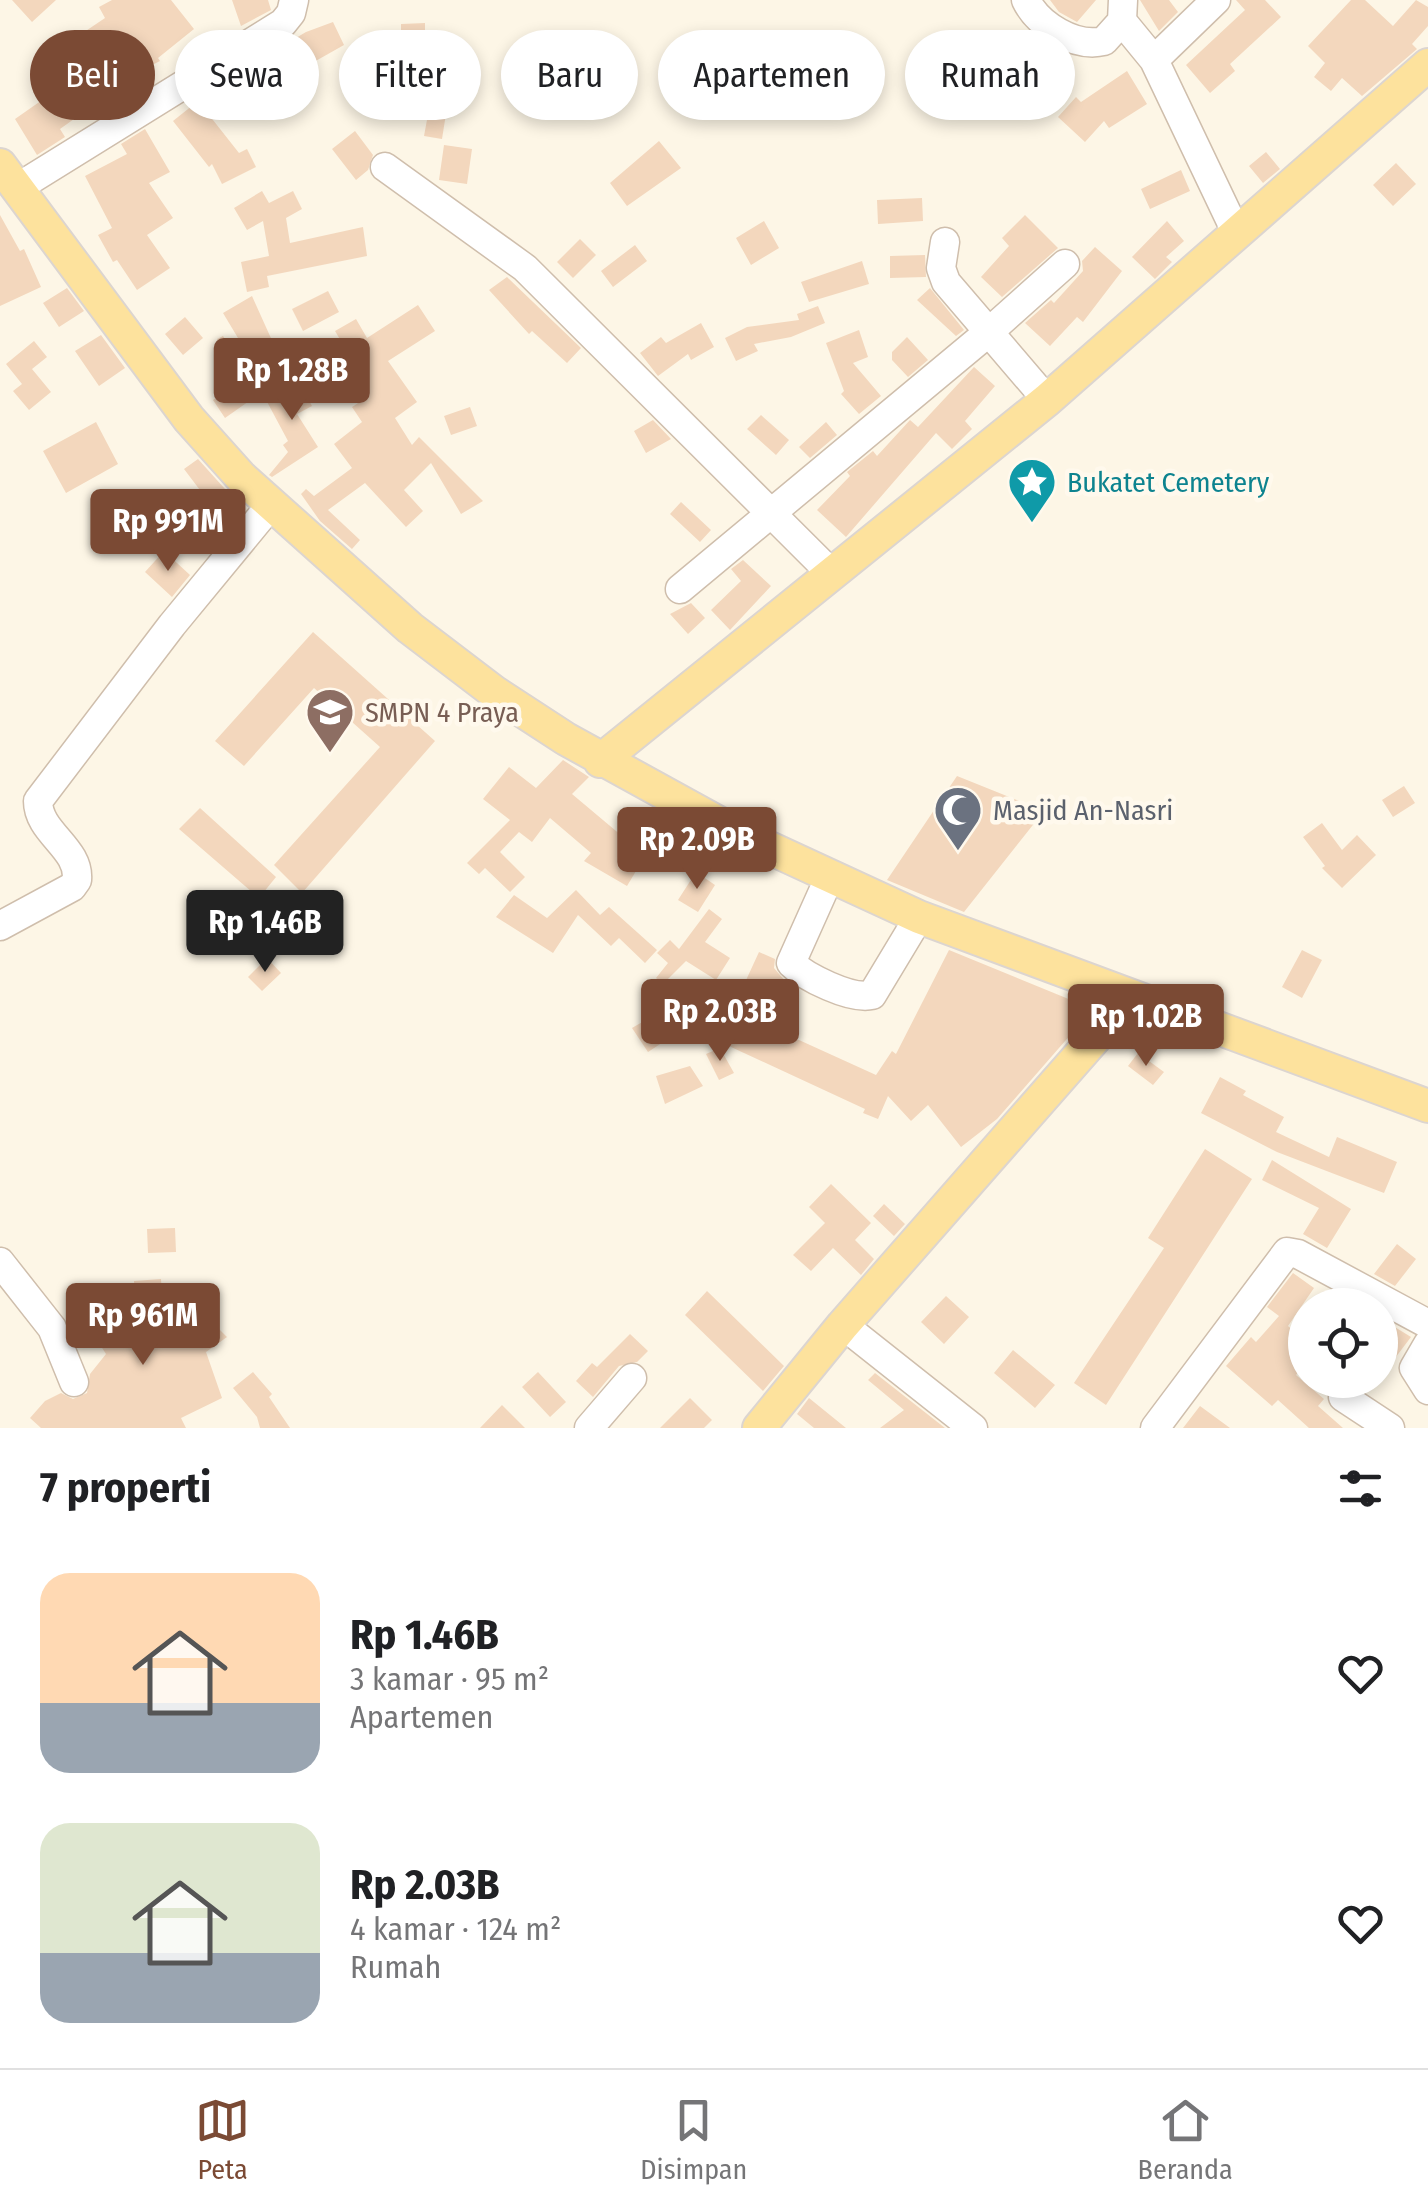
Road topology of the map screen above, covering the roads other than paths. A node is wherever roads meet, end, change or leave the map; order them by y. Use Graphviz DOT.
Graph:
graph roads {
  1 [pos="294,0"];
  2 [pos="1026,0"];
  3 [pos="1216,0"];
  4 [pos="1123,11"];
  5 [pos="1154,60"];
  6 [pos="1428,65"];
  7 [pos="385,167"];
  8 [pos="8,177"];
  9 [pos="1236,232"];
  10 [pos="945,242"];
  11 [pos="1065,264"];
  12 [pos="990,331"];
  13 [pos="1047,400"];
  14 [pos="270,506"];
  15 [pos="770,513"];
  16 [pos="830,572"];
  17 [pos="680,589"];
  18 [pos="600,760"];
  19 [pos="830,876"];
  20 [pos="919,917"];
  21 [pos="0,926"];
  22 [pos="1130,998"];
  23 [pos="1428,1106"];
  24 [pos="0,1262"];
  25 [pos="1428,1324"];
  26 [pos="843,1325"];
  27 [pos="1428,1344"];
  28 [pos="632,1378"];
  29 [pos="74,1382"];
  30 [pos="1428,1390"];
  31 [pos="1345,1398"];
  32 [pos="589,1428"];
  33 [pos="759,1428"];
  34 [pos="973,1428"];
  35 [pos="1155,1428"];
  36 [pos="1390,1428"];
  1 -- 8 [label="street"];
  2 -- 4 [label="street"];
  3 -- 5 [label="street"];
  4 -- 5 [label="street"];
  5 -- 9 [label="street"];
  6 -- 9 [label="main road"];
  7 -- 15 [label="street"];
  8 -- 14 [label="main road"];
  9 -- 13 [label="main road"];
  10 -- 12 [label="street"];
  11 -- 12 [label="street"];
  12 -- 13 [label="street"];
  12 -- 15 [label="street"];
  13 -- 16 [label="main road"];
  14 -- 18 [label="main road"];
  14 -- 21 [label="street"];
  15 -- 16 [label="street"];
  15 -- 17 [label="street"];
  16 -- 18 [label="main road"];
  18 -- 19 [label="main road"];
  19 -- 20 [label="main road"];
  19 -- 20 [label="street"];
  20 -- 22 [label="main road"];
  22 -- 23 [label="main road"];
  22 -- 26 [label="main road"];
  24 -- 29 [label="street"];
  25 -- 35 [label="street"];
  26 -- 33 [label="main road"];
  26 -- 34 [label="street"];
  27 -- 30 [label="street"];
  28 -- 32 [label="street"];
  31 -- 36 [label="street"];
}
